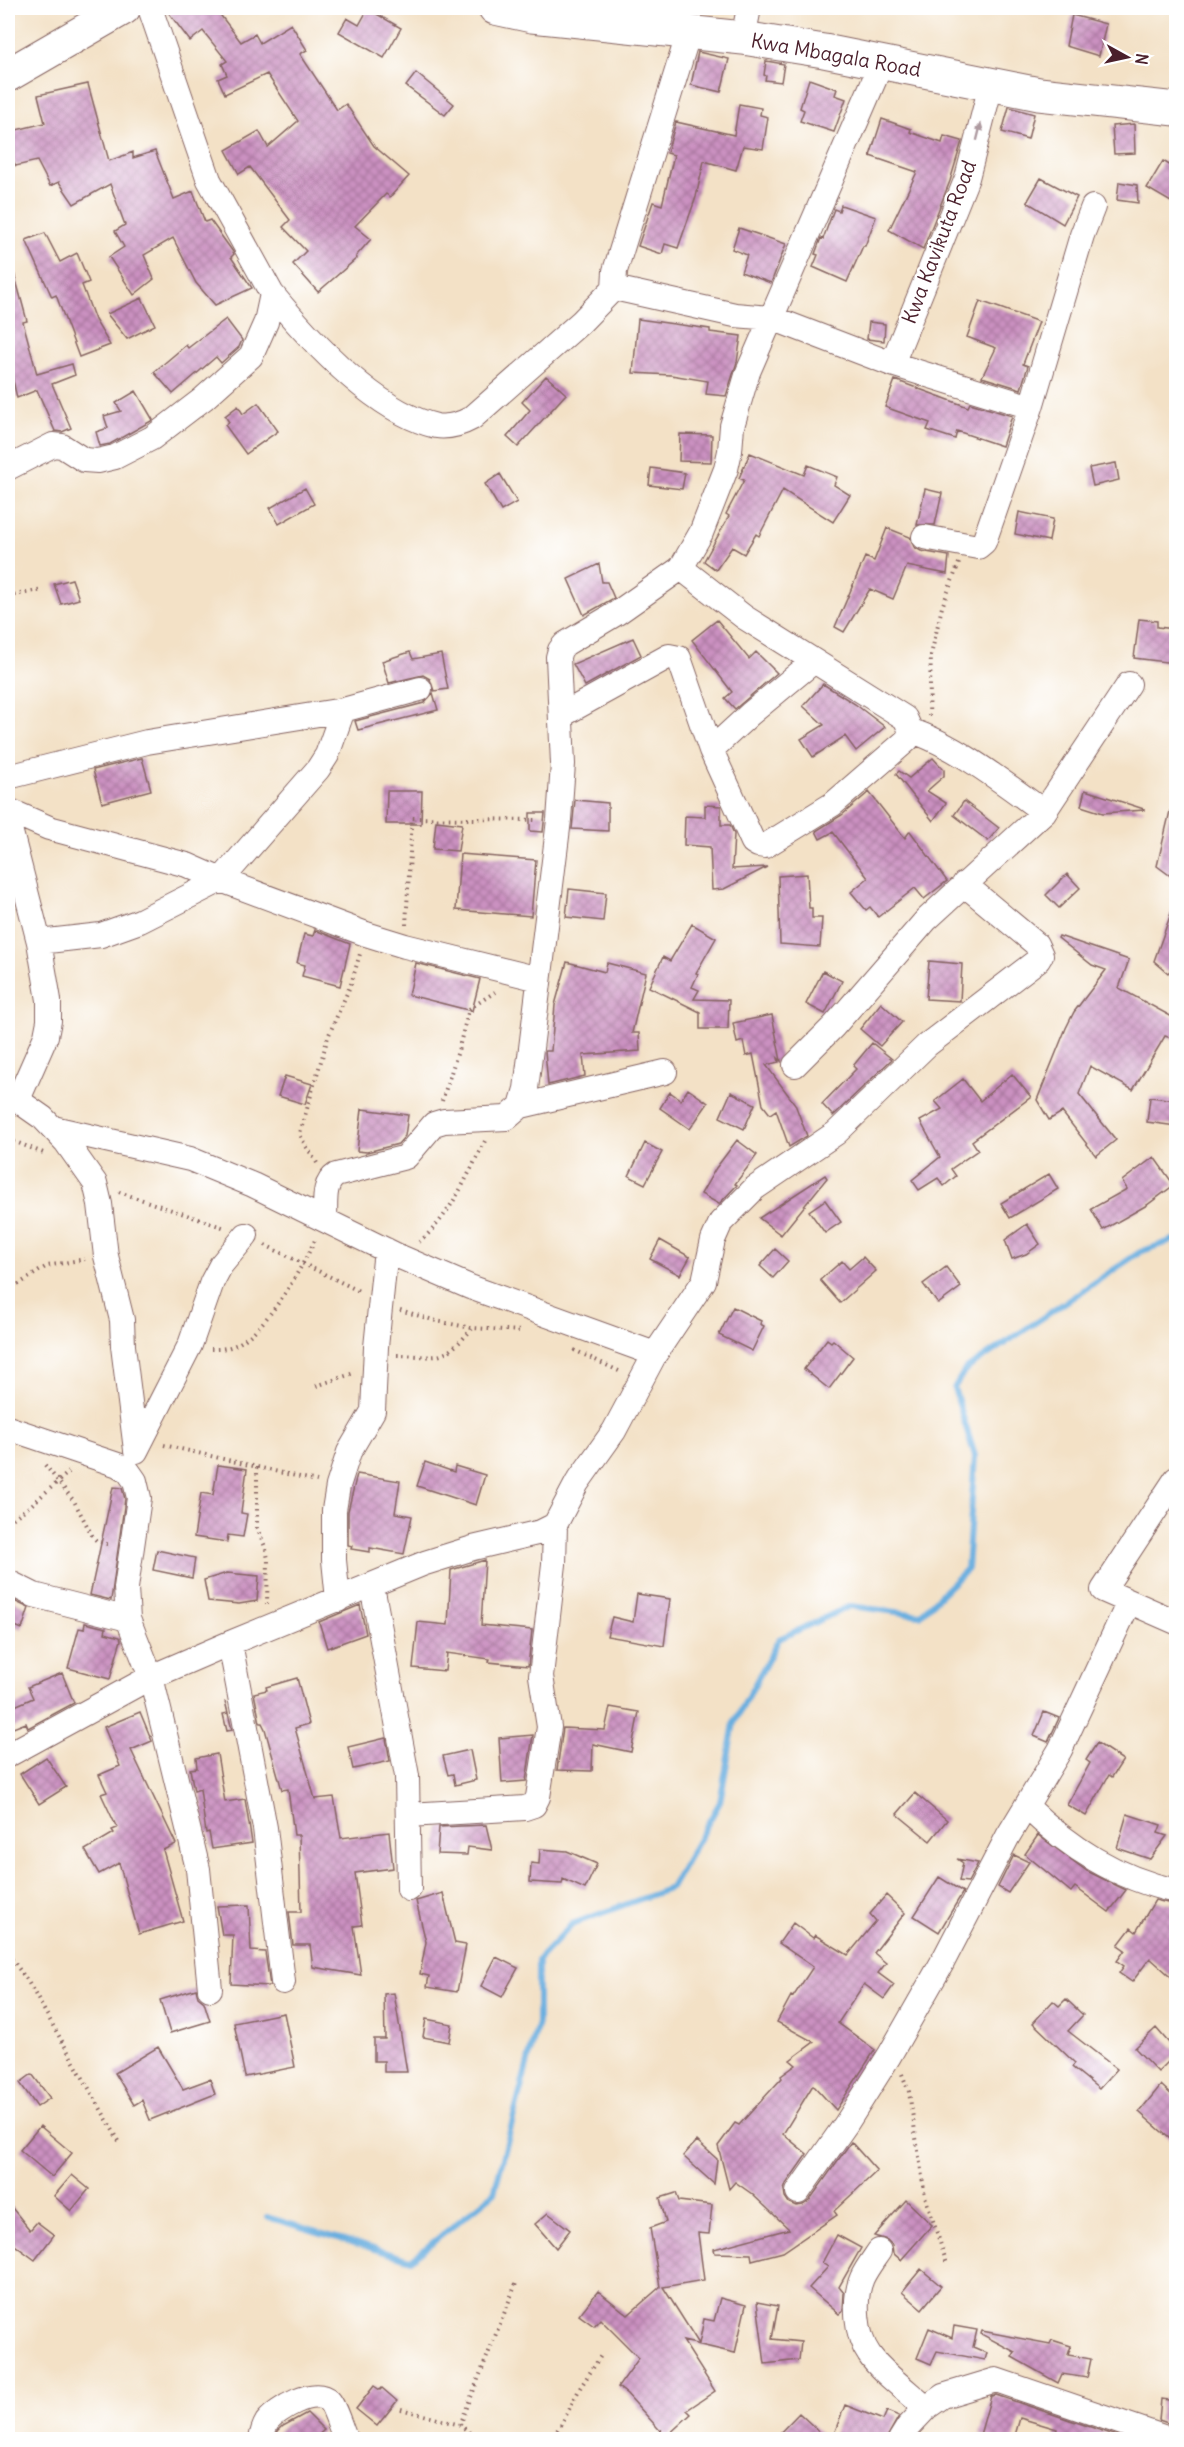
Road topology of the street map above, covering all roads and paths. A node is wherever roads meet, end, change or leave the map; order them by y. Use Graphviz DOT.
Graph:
graph roads {
  1 [pos="124,8"];
  2 [pos="150,8"];
  3 [pos="495,8"];
  4 [pos="746,23"];
  5 [pos="689,32"];
  6 [pos="882,62"];
  7 [pos="8,75"];
  8 [pos="991,85"];
  9 [pos="1176,109"];
  10 [pos="1093,207"];
  11 [pos="614,288"];
  12 [pos="272,294"];
  13 [pos="772,318"];
  14 [pos="892,364"];
  15 [pos="1031,407"];
  16 [pos="8,468"];
  17 [pos="924,537"];
  18 [pos="965,546"];
  19 [pos="681,568"];
  20 [pos="43,590"];
  21 [pos="8,596"];
  22 [pos="814,661"];
  23 [pos="1129,684"];
  24 [pos="420,689"];
  25 [pos="343,710"];
  26 [pos="562,715"];
  27 [pos="918,733"];
  28 [pos="711,750"];
  29 [pos="8,777"];
  30 [pos="8,810"];
  31 [pos="1044,812"];
  32 [pos="559,820"];
  33 [pos="8,821"];
  34 [pos="221,880"];
  35 [pos="964,884"];
  36 [pos="366,934"];
  37 [pos="39,942"];
  38 [pos="405,946"];
  39 [pos="531,977"];
  40 [pos="795,1065"];
  41 [pos="665,1072"];
  42 [pos="521,1106"];
  43 [pos="496,1119"];
  44 [pos="434,1124"];
  45 [pos="53,1128"];
  46 [pos="8,1138"];
  47 [pos="50,1156"];
  48 [pos="329,1179"];
  49 [pos="95,1183"];
  50 [pos="325,1220"];
  51 [pos="246,1235"];
  52 [pos="392,1253"];
  53 [pos="106,1256"];
  54 [pos="304,1264"];
  55 [pos="8,1291"];
  56 [pos="382,1304"];
  57 [pos="472,1328"];
  58 [pos="524,1331"];
  59 [pos="190,1345"];
  60 [pos="564,1346"];
  61 [pos="655,1354"];
  62 [pos="374,1363"];
  63 [pos="640,1381"];
  64 [pos="316,1386"];
  65 [pos="16,1431"];
  66 [pos="90,1454"];
  67 [pos="135,1454"];
  68 [pos="257,1467"];
  69 [pos="1176,1479"];
  70 [pos="59,1481"];
  71 [pos="338,1486"];
  72 [pos="8,1522"];
  73 [pos="555,1525"];
  74 [pos="130,1550"];
  75 [pos="8,1582"];
  76 [pos="372,1586"];
  77 [pos="338,1600"];
  78 [pos="1129,1602"];
  79 [pos="128,1619"];
  80 [pos="1176,1622"];
  81 [pos="266,1628"];
  82 [pos="230,1643"];
  83 [pos="151,1677"];
  84 [pos="8,1755"];
  85 [pos="1026,1806"];
  86 [pos="409,1815"];
  87 [pos="409,1888"];
  88 [pos="1176,1891"];
  89 [pos="8,1954"];
  90 [pos="283,1982"];
  91 [pos="210,1989"];
  92 [pos="889,2056"];
  93 [pos="119,2141"];
  94 [pos="798,2192"];
  95 [pos="879,2251"];
  96 [pos="947,2264"];
  97 [pos="517,2282"];
  98 [pos="602,2354"];
  99 [pos="926,2408"];
  100 [pos="400,2409"];
  101 [pos="460,2425"];
  102 [pos="660,2430"];
  103 [pos="261,2439"];
  104 [pos="346,2439"];
  105 [pos="479,2439"];
  106 [pos="550,2439"];
  107 [pos="668,2439"];
  108 [pos="900,2439"];
  109 [pos="1172,2439"];
  1 -- 7 [label="street"];
  2 -- 12 [label="street"];
  3 -- 5 [label="street, Kwa Mbagala Road"];
  4 -- 5 [label="street, Kwa Mbagala Road"];
  4 -- 6 [label="street, Kwa Mbagala Road"];
  5 -- 11 [label="street"];
  6 -- 8 [label="street, Kwa Mbagala Road"];
  6 -- 13 [label="street"];
  8 -- 9 [label="street, Kwa Mbagala Road"];
  14 -- 8 [label="street, Kwa Kavikuta Road, one-way"];
  10 -- 15 [label="street"];
  11 -- 12 [label="street"];
  11 -- 13 [label="street"];
  12 -- 16 [label="street"];
  13 -- 14 [label="street"];
  13 -- 19 [label="street"];
  14 -- 15 [label="street"];
  15 -- 18 [label="street"];
  17 -- 18 [label="street"];
  18 -- 27 [label="path"];
  19 -- 22 [label="street"];
  19 -- 26 [label="street"];
  20 -- 21 [label="path"];
  22 -- 27 [label="street"];
  22 -- 28 [label="street"];
  23 -- 31 [label="street"];
  24 -- 25 [label="street"];
  25 -- 29 [label="street"];
  25 -- 34 [label="street"];
  26 -- 28 [label="street"];
  26 -- 32 [label="street"];
  27 -- 28 [label="street"];
  27 -- 31 [label="street"];
  30 -- 34 [label="street"];
  31 -- 35 [label="street"];
  32 -- 38 [label="path"];
  32 -- 39 [label="street"];
  33 -- 37 [label="street"];
  34 -- 36 [label="street"];
  34 -- 37 [label="street"];
  35 -- 40 [label="street"];
  35 -- 61 [label="street"];
  36 -- 38 [label="street"];
  36 -- 48 [label="path"];
  37 -- 45 [label="street"];
  38 -- 39 [label="street"];
  39 -- 42 [label="street"];
  39 -- 44 [label="path"];
  41 -- 42 [label="street"];
  42 -- 43 [label="street"];
  43 -- 44 [label="street"];
  43 -- 52 [label="path"];
  44 -- 48 [label="street"];
  45 -- 49 [label="street"];
  45 -- 50 [label="street"];
  46 -- 47 [label="path"];
  48 -- 50 [label="street"];
  49 -- 51 [label="path"];
  49 -- 53 [label="street"];
  50 -- 52 [label="street"];
  51 -- 54 [label="path"];
  51 -- 59 [label="street"];
  52 -- 56 [label="street"];
  52 -- 61 [label="street"];
  53 -- 55 [label="path"];
  53 -- 67 [label="street"];
  54 -- 56 [label="path"];
  54 -- 59 [label="path"];
  56 -- 57 [label="path"];
  56 -- 62 [label="street"];
  57 -- 58 [label="path"];
  57 -- 62 [label="path"];
  59 -- 67 [label="street"];
  60 -- 63 [label="path"];
  61 -- 63 [label="street"];
  62 -- 64 [label="path"];
  62 -- 71 [label="street"];
  63 -- 73 [label="street"];
  65 -- 66 [label="street"];
  65 -- 70 [label="path"];
  66 -- 67 [label="street"];
  66 -- 70 [label="path"];
  67 -- 68 [label="path"];
  67 -- 74 [label="street"];
  68 -- 71 [label="path"];
  68 -- 81 [label="path"];
  69 -- 78 [label="street"];
  70 -- 72 [label="path"];
  70 -- 74 [label="path"];
  71 -- 77 [label="street"];
  73 -- 76 [label="street"];
  73 -- 86 [label="street"];
  74 -- 79 [label="street"];
  75 -- 79 [label="street"];
  76 -- 77 [label="street"];
  76 -- 86 [label="street"];
  77 -- 81 [label="street"];
  78 -- 80 [label="street"];
  78 -- 85 [label="street"];
  79 -- 83 [label="street"];
  81 -- 82 [label="street"];
  82 -- 83 [label="street"];
  82 -- 90 [label="street"];
  83 -- 84 [label="street"];
  83 -- 91 [label="street"];
  85 -- 88 [label="street"];
  85 -- 92 [label="street"];
  86 -- 87 [label="street"];
  89 -- 93 [label="path"];
  92 -- 94 [label="street"];
  92 -- 96 [label="path"];
  95 -- 99 [label="street"];
  97 -- 101 [label="path"];
  98 -- 106 [label="path"];
  99 -- 108 [label="street"];
  99 -- 109 [label="street"];
  100 -- 101 [label="path"];
  101 -- 105 [label="path"];
  102 -- 107 [label="path"];
  103 -- 104 [label="street"];
}
